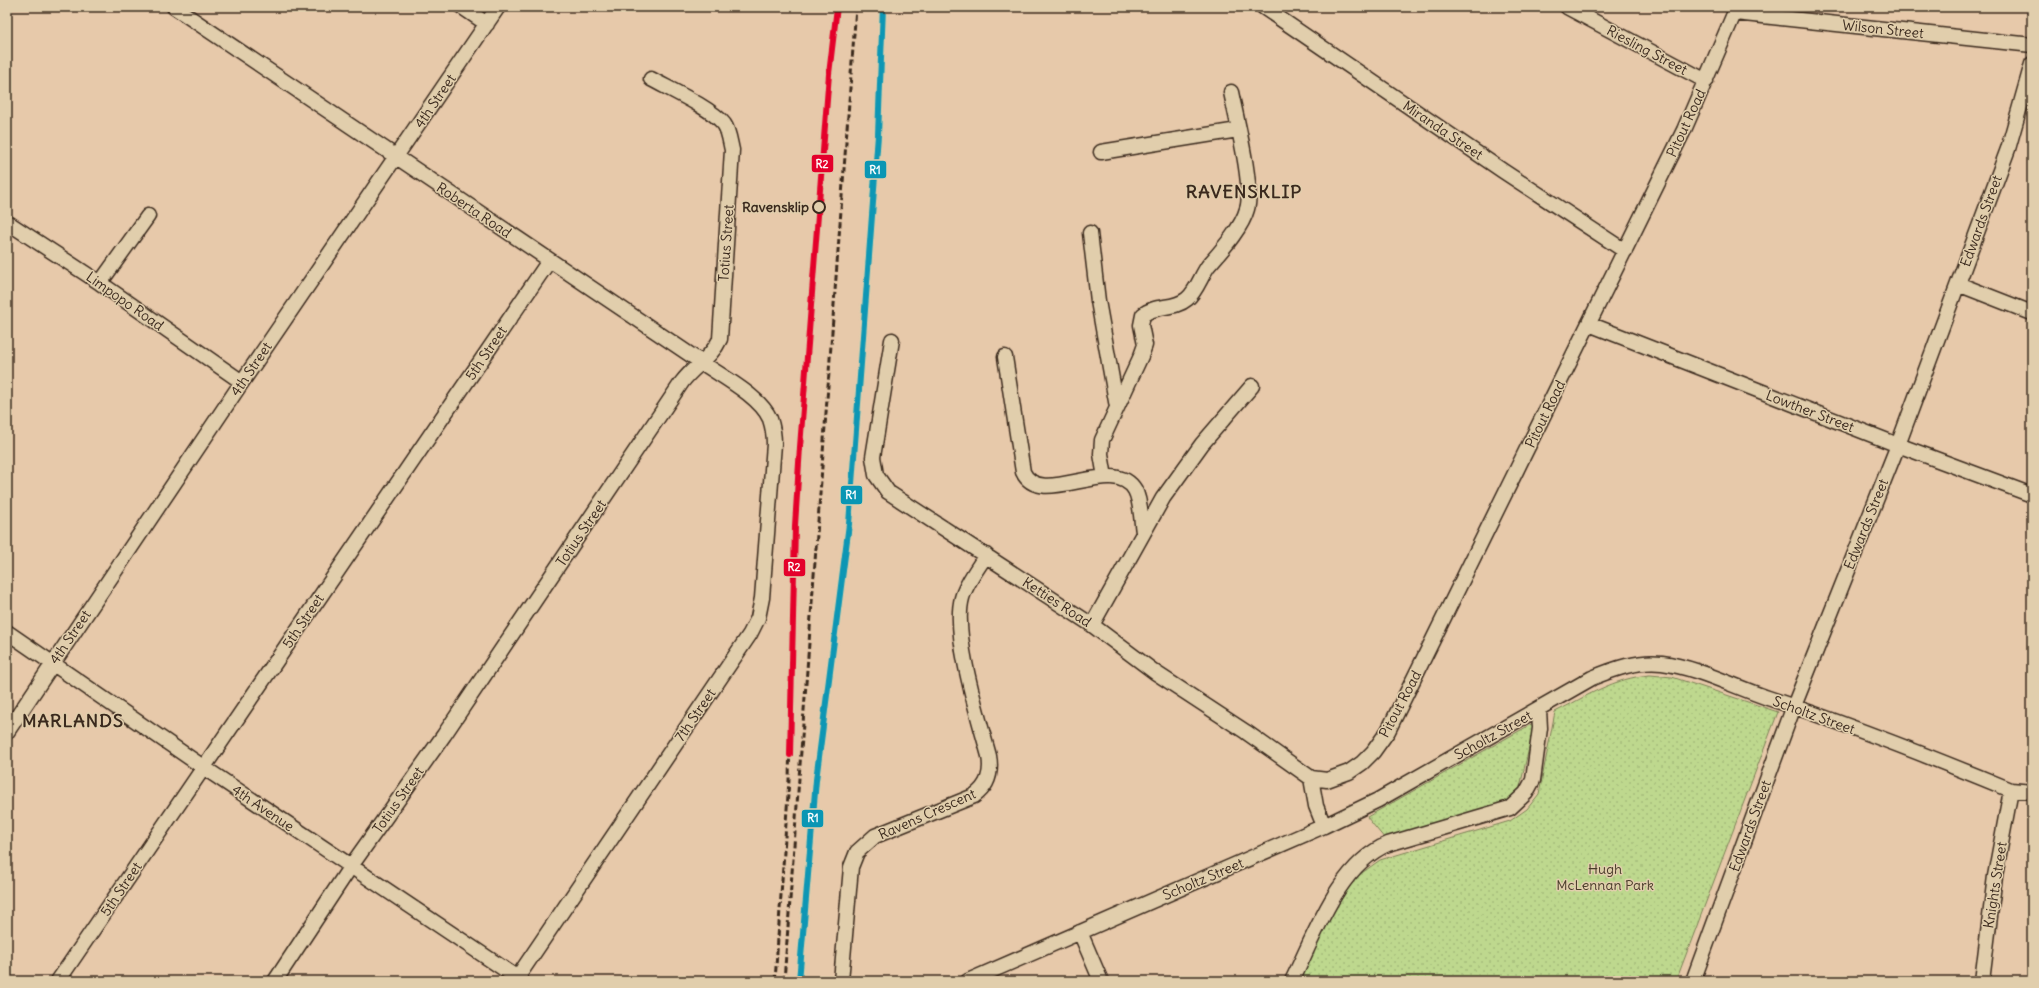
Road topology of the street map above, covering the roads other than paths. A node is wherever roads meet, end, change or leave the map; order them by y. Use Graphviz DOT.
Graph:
graph roads {
  1 [pos="174,7"];
  2 [pos="462,7"];
  3 [pos="498,7"];
  4 [pos="1263,7"];
  5 [pos="1567,7"];
  6 [pos="1736,10"];
  7 [pos="487,24"];
  8 [pos="2032,45"];
  9 [pos="2032,64"];
  10 [pos="651,79"];
  11 [pos="1706,81"];
  12 [pos="1231,92"];
  13 [pos="1238,130"];
  14 [pos="1101,152"];
  15 [pos="396,158"];
  16 [pos="148,216"];
  17 [pos="7,222"];
  18 [pos="1090,233"];
  19 [pos="1625,251"];
  20 [pos="549,261"];
  21 [pos="100,283"];
  22 [pos="1958,284"];
  23 [pos="2032,313"];
  24 [pos="1589,324"];
  25 [pos="892,340"];
  26 [pos="1005,357"];
  27 [pos="701,362"];
  28 [pos="242,382"];
  29 [pos="1252,386"];
  30 [pos="1117,407"];
  31 [pos="769,418"];
  32 [pos="1898,445"];
  33 [pos="1105,478"];
  34 [pos="2032,495"];
  35 [pos="1143,532"];
  36 [pos="986,555"];
  37 [pos="1092,624"];
  38 [pos="7,632"];
  39 [pos="53,663"];
  40 [pos="1794,706"];
  41 [pos="1540,710"];
  42 [pos="7,732"];
  43 [pos="203,767"];
  44 [pos="1311,778"];
  45 [pos="2011,790"];
  46 [pos="2032,792"];
  47 [pos="1324,826"];
  48 [pos="351,866"];
  49 [pos="1080,932"];
  50 [pos="519,979"];
  51 [pos="58,981"];
  52 [pos="275,981"];
  53 [pos="841,981"];
  54 [pos="968,981"];
  55 [pos="1101,981"];
  56 [pos="1292,981"];
  57 [pos="1693,981"];
  58 [pos="1982,981"];
  1 -- 15 [label="street, Roberta Road"];
  2 -- 7 [label="street"];
  3 -- 7 [label="street, 4th Street"];
  4 -- 19 [label="street, Miranda Street"];
  5 -- 11 [label="street, Riesling Street"];
  6 -- 8 [label="street, Wilson Street"];
  6 -- 11 [label="street, Pitout Road"];
  7 -- 15 [label="street, 4th Street"];
  9 -- 22 [label="street, Edwards Street"];
  10 -- 27 [label="street, Totius Street"];
  11 -- 19 [label="street, Pitout Road"];
  12 -- 13 [label="street"];
  13 -- 14 [label="street"];
  13 -- 30 [label="street"];
  15 -- 20 [label="street, Roberta Road"];
  15 -- 28 [label="street, 4th Street"];
  16 -- 21 [label="street"];
  17 -- 21 [label="street, Limpopo Road"];
  18 -- 30 [label="street"];
  19 -- 24 [label="street, Pitout Road"];
  20 -- 27 [label="street, Roberta Road"];
  20 -- 43 [label="street, 5th Street"];
  21 -- 28 [label="street, Limpopo Road"];
  22 -- 23 [label="street"];
  22 -- 32 [label="street, Edwards Street"];
  24 -- 32 [label="street, Lowther Street"];
  24 -- 44 [label="street, Pitout Road"];
  25 -- 36 [label="street, Ketties Road"];
  26 -- 33 [label="street"];
  27 -- 31 [label="street, Roberta Road"];
  27 -- 48 [label="street, Totius Street"];
  28 -- 39 [label="street, 4th Street"];
  29 -- 35 [label="street"];
  30 -- 33 [label="street"];
  31 -- 50 [label="street, 7th Street"];
  32 -- 34 [label="street, Lowther Street"];
  32 -- 40 [label="street, Edwards Street"];
  33 -- 35 [label="street"];
  35 -- 37 [label="street"];
  36 -- 37 [label="street, Ketties Road"];
  36 -- 53 [label="street, Ravens Crescent"];
  37 -- 44 [label="street, Ketties Road"];
  38 -- 39 [label="street, 4th Avenue"];
  39 -- 42 [label="street, 4th Street"];
  39 -- 43 [label="street, 4th Avenue"];
  40 -- 41 [label="street, Scholtz Street"];
  40 -- 45 [label="street, Scholtz Street"];
  40 -- 57 [label="street, Edwards Street"];
  41 -- 47 [label="street, Scholtz Street"];
  41 -- 56 [label="street"];
  43 -- 48 [label="street, 4th Avenue"];
  43 -- 51 [label="street, 5th Street"];
  44 -- 47 [label="street"];
  45 -- 46 [label="street, Scholtz Street"];
  45 -- 58 [label="street, Knights Street"];
  47 -- 49 [label="street, Scholtz Street"];
  48 -- 50 [label="street, 4th Avenue"];
  48 -- 52 [label="street, Totius Street"];
  49 -- 54 [label="street, Scholtz Street"];
  49 -- 55 [label="street"];
}
